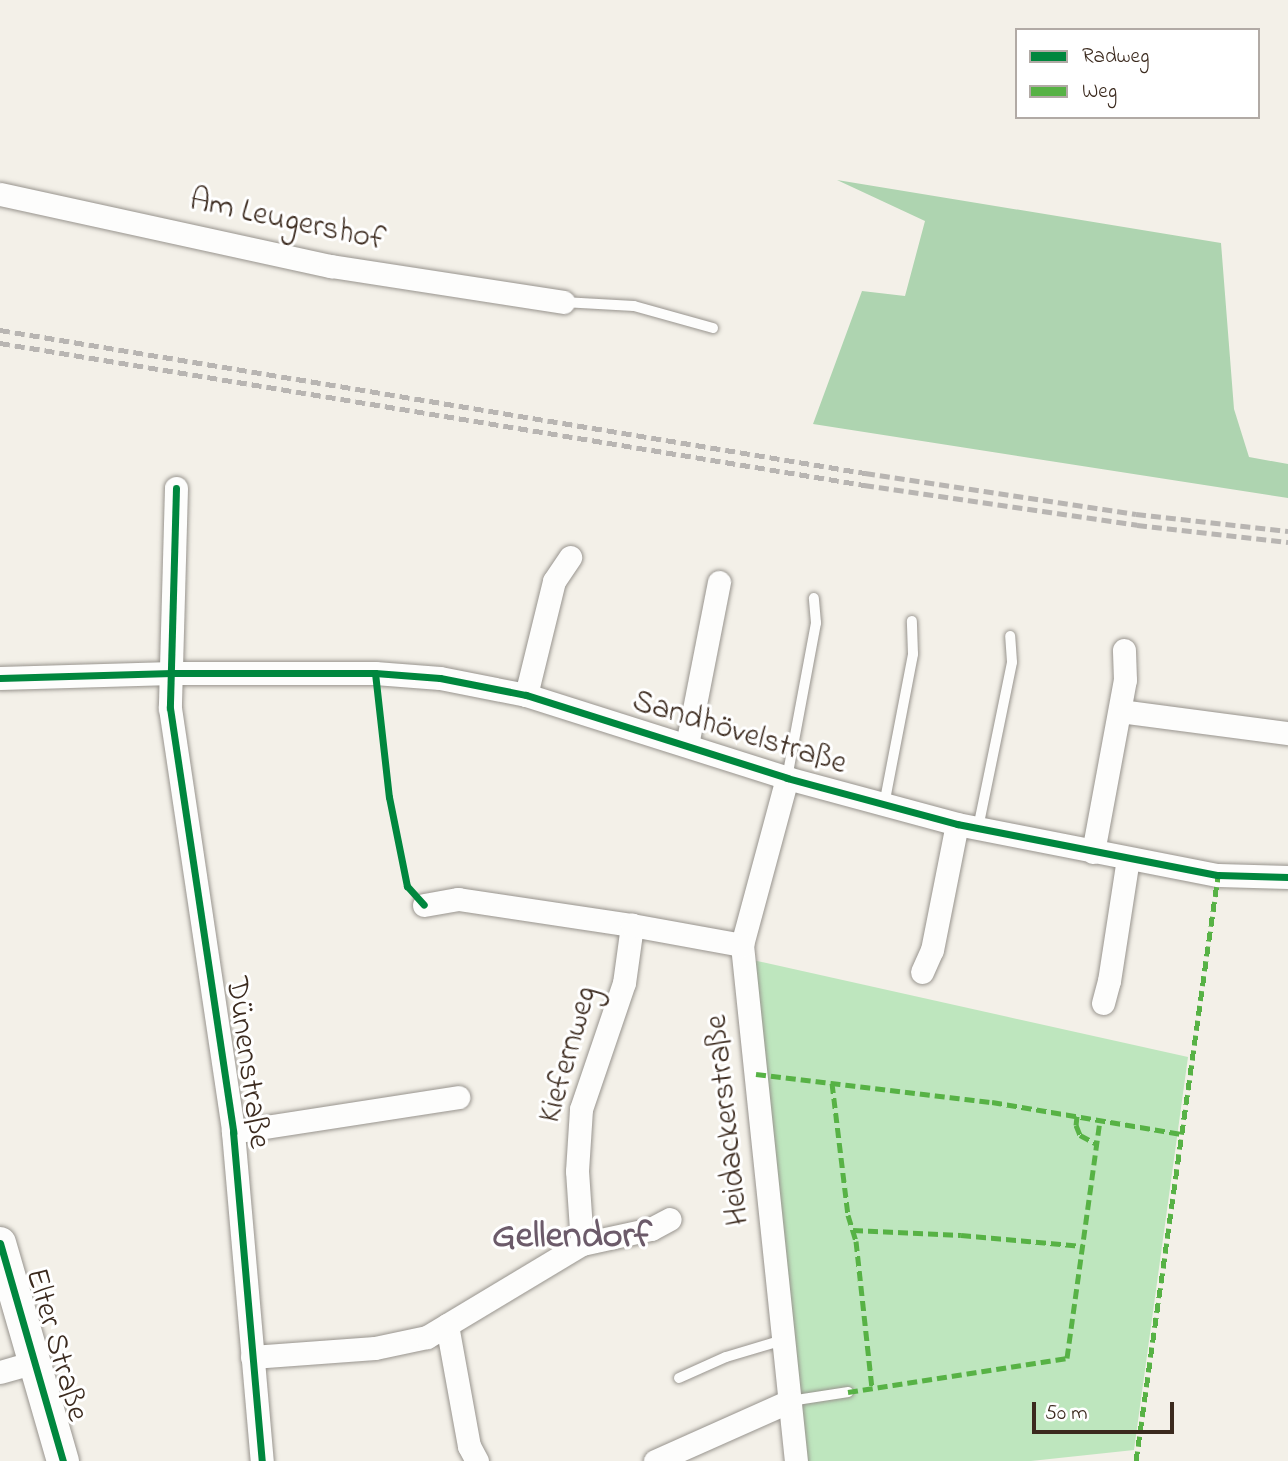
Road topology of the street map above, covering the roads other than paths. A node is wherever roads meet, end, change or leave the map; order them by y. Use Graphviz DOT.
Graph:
graph roads {
  1 [pos="0,194"];
  2 [pos="563,302"];
  3 [pos="713,328"];
  4 [pos="176,488"];
  5 [pos="570,556"];
  6 [pos="719,582"];
  7 [pos="814,598"];
  8 [pos="912,621"];
  9 [pos="1010,636"];
  10 [pos="1124,650"];
  11 [pos="172,673"];
  12 [pos="0,678"];
  13 [pos="526,695"];
  14 [pos="1119,711"];
  15 [pos="1288,733"];
  16 [pos="687,745"];
  17 [pos="787,778"];
  18 [pos="884,804"];
  19 [pos="968,826"];
  20 [pos="1093,852"];
  21 [pos="1128,858"];
  22 [pos="1288,877"];
  23 [pos="424,905"];
  24 [pos="632,925"];
  25 [pos="742,945"];
  26 [pos="922,972"];
  27 [pos="1103,1003"];
  28 [pos="458,1097"];
  29 [pos="233,1132"];
  30 [pos="670,1219"];
  31 [pos="0,1242"];
  32 [pos="582,1244"];
  33 [pos="447,1325"];
  34 [pos="783,1340"];
  35 [pos="252,1356"];
  36 [pos="34,1362"];
  37 [pos="0,1372"];
  38 [pos="679,1378"];
  39 [pos="848,1392"];
  40 [pos="790,1401"];
  41 [pos="63,1461"];
  42 [pos="262,1461"];
  43 [pos="477,1461"];
  44 [pos="655,1461"];
  45 [pos="796,1461"];
  1 -- 2 [label="street, Am Leugershof"];
  2 -- 3 [label="lane"];
  4 -- 11 [label="street"];
  5 -- 13 [label="street"];
  6 -- 16 [label="street, Sandhövelstraße"];
  7 -- 17 [label="lane, Sandhövelstraße"];
  8 -- 18 [label="lane, Sandhövelstraße"];
  9 -- 19 [label="lane"];
  10 -- 14 [label="street"];
  11 -- 12 [label="street, Sandhövelstraße"];
  11 -- 13 [label="street, Sandhövelstraße"];
  11 -- 29 [label="street, Dünenstraße"];
  13 -- 16 [label="street, Sandhövelstraße"];
  14 -- 15 [label="street"];
  14 -- 20 [label="street"];
  16 -- 17 [label="street, Sandhövelstraße"];
  17 -- 18 [label="street, Sandhövelstraße"];
  17 -- 25 [label="street, Heidackerstraße"];
  18 -- 19 [label="street, Sandhövelstraße"];
  19 -- 20 [label="street, Sandhövelstraße"];
  19 -- 26 [label="street"];
  20 -- 21 [label="street, Sandhövelstraße"];
  21 -- 22 [label="street, Sandhövelstraße"];
  21 -- 27 [label="street"];
  23 -- 24 [label="street"];
  24 -- 25 [label="street"];
  24 -- 32 [label="street, Kiefernweg"];
  25 -- 34 [label="street, Heidackerstraße"];
  28 -- 29 [label="street, Dünenstraße"];
  29 -- 35 [label="street, Dünenstraße"];
  30 -- 32 [label="street"];
  31 -- 36 [label="main road, Elter Straße"];
  32 -- 33 [label="street"];
  33 -- 35 [label="street"];
  33 -- 43 [label="street"];
  34 -- 38 [label="lane"];
  34 -- 40 [label="street, Heidackerstraße"];
  35 -- 42 [label="street, Dünenstraße"];
  36 -- 37 [label="street"];
  36 -- 41 [label="main road, Elter Straße"];
  39 -- 40 [label="lane"];
  40 -- 44 [label="street"];
  40 -- 45 [label="street, Heidackerstraße"];
}
